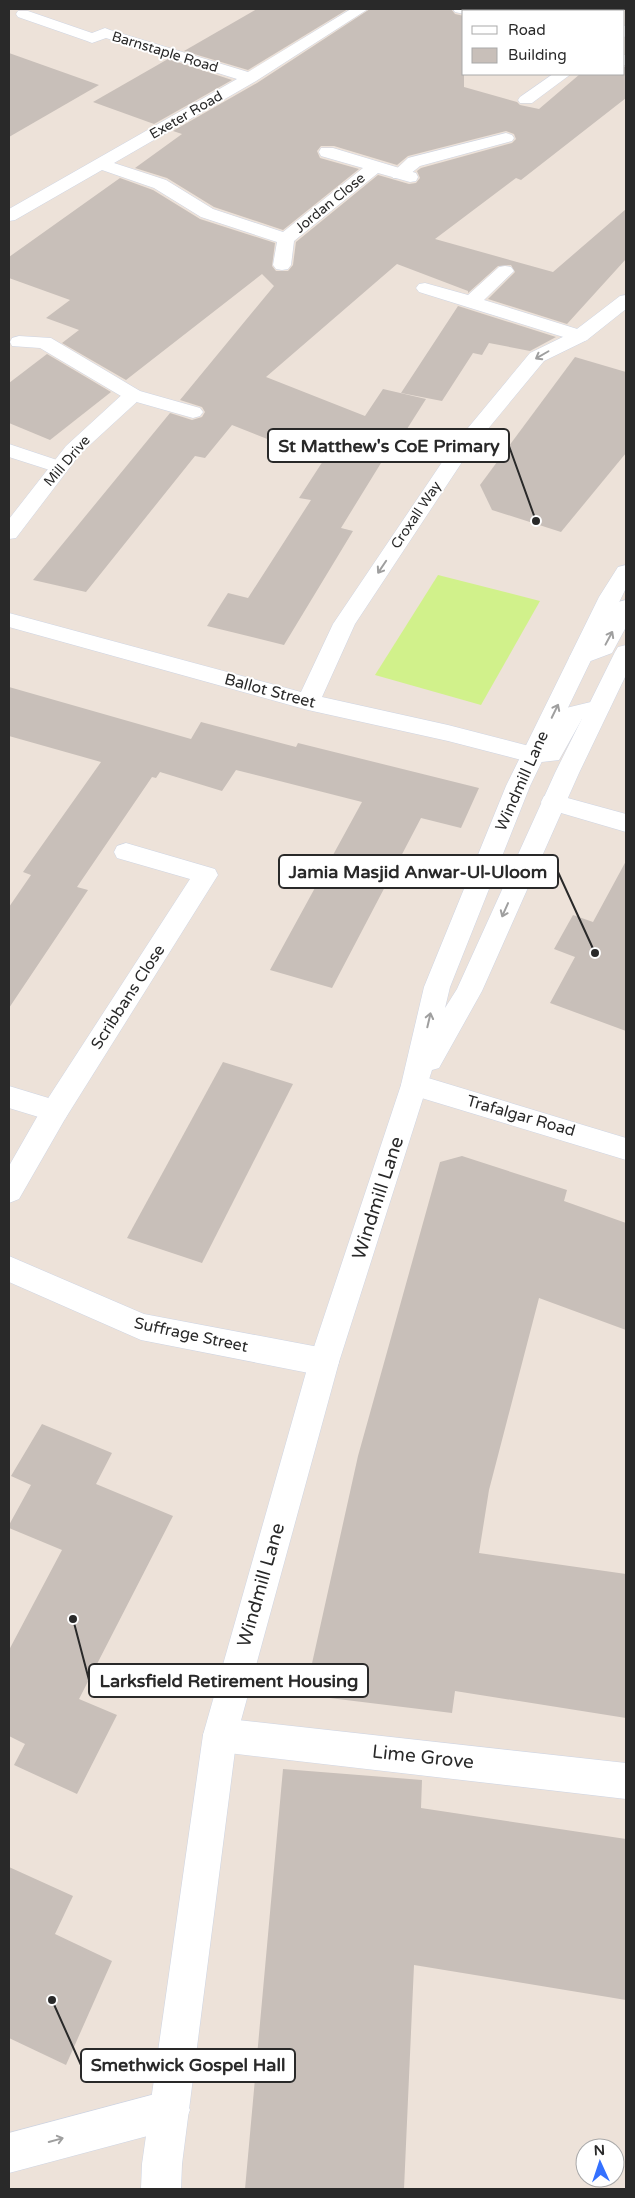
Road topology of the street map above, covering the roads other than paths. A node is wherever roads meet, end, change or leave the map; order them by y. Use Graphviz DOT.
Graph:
graph roads {
  1 [pos="361,9"];
  2 [pos="23,14"];
  3 [pos="562,75"];
  4 [pos="250,78"];
  5 [pos="526,100"];
  6 [pos="506,138"];
  7 [pos="327,152"];
  8 [pos="101,164"];
  9 [pos="375,167"];
  10 [pos="9,216"];
  11 [pos="286,239"];
  12 [pos="282,265"];
  13 [pos="505,271"];
  14 [pos="425,288"];
  15 [pos="626,300"];
  16 [pos="472,302"];
  17 [pos="580,336"];
  18 [pos="19,342"];
  19 [pos="133,395"];
  20 [pos="193,412"];
  21 [pos="9,450"];
  22 [pos="59,467"];
  23 [pos="9,533"];
  24 [pos="626,572"];
  25 [pos="621,600"];
  26 [pos="9,620"];
  27 [pos="626,652"];
  28 [pos="308,702"];
  29 [pos="599,708"];
  30 [pos="533,754"];
  31 [pos="558,793"];
  32 [pos="626,823"];
  33 [pos="126,852"];
  34 [pos="415,1085"];
  35 [pos="9,1097"];
  36 [pos="55,1111"];
  37 [pos="626,1149"];
  38 [pos="9,1191"];
  39 [pos="10,1273"];
  40 [pos="324,1362"];
  41 [pos="220,1735"];
  42 [pos="626,1781"];
  43 [pos="170,2110"];
  44 [pos="9,2153"];
  45 [pos="161,2189"];
  1 -- 4 [label="street, Exeter Road"];
  2 -- 4 [label="street, Barnstaple Road"];
  3 -- 5 [label="street"];
  4 -- 8 [label="street, Exeter Road"];
  6 -- 9 [label="street, Jordan Close"];
  7 -- 9 [label="street, Jordan Close"];
  8 -- 10 [label="street, Exeter Road"];
  8 -- 11 [label="street, Jordan Close"];
  9 -- 11 [label="street, Jordan Close"];
  11 -- 12 [label="street, Jordan Close"];
  13 -- 16 [label="street"];
  14 -- 16 [label="street"];
  15 -- 17 [label="street, Croxall Way"];
  16 -- 17 [label="street"];
  17 -- 28 [label="street, Croxall Way, one-way"];
  18 -- 19 [label="street"];
  19 -- 20 [label="street"];
  19 -- 22 [label="street, Mill Drive"];
  21 -- 22 [label="street"];
  22 -- 23 [label="street, Mill Drive"];
  24 -- 25 [label="street"];
  30 -- 25 [label="street, Windmill Lane, one-way"];
  26 -- 28 [label="street, Ballot Street"];
  27 -- 29 [label="street, Windmill Lane"];
  28 -- 30 [label="street, Ballot Street"];
  29 -- 30 [label="street"];
  29 -- 31 [label="street, Windmill Lane"];
  30 -- 31 [label="street, Ballot Street"];
  34 -- 30 [label="street, Windmill Lane, one-way"];
  31 -- 32 [label="street"];
  31 -- 34 [label="street, Windmill Lane, one-way"];
  33 -- 36 [label="street, Scribbans Close"];
  34 -- 37 [label="street, Trafalgar Road"];
  34 -- 40 [label="street, Windmill Lane"];
  35 -- 36 [label="street"];
  36 -- 38 [label="street, Scribbans Close"];
  39 -- 40 [label="street, Suffrage Street"];
  40 -- 41 [label="street, Windmill Lane"];
  41 -- 42 [label="street, Lime Grove"];
  41 -- 43 [label="street, Windmill Lane"];
  44 -- 43 [label="street, one-way"];
  43 -- 45 [label="street, Windmill Lane"];
}
